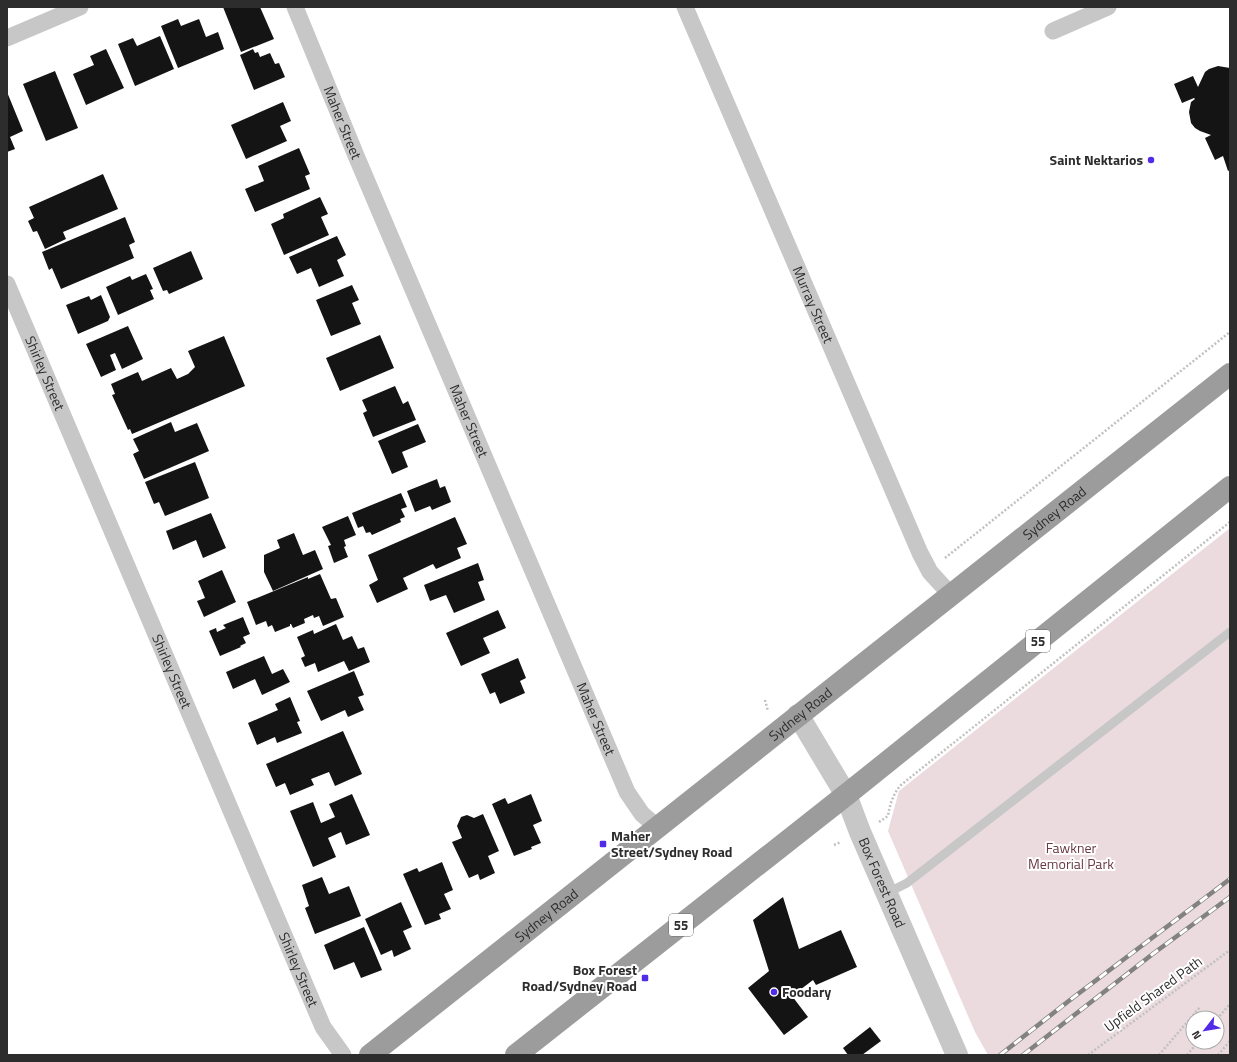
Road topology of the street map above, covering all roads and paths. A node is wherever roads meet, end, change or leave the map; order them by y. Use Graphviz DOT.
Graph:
graph roads {
  1 [pos="80,7"];
  2 [pos="295,7"];
  3 [pos="685,7"];
  4 [pos="1108,7"];
  5 [pos="1053,31"];
  6 [pos="8,34"];
  7 [pos="7,284"];
  8 [pos="1230,332"];
  9 [pos="1230,374"];
  10 [pos="1230,488"];
  11 [pos="1230,522"];
  12 [pos="930,572"];
  13 [pos="951,595"];
  14 [pos="1230,632"];
  15 [pos="798,715"];
  16 [pos="846,796"];
  17 [pos="657,827"];
  18 [pos="860,832"];
  19 [pos="834,845"];
  20 [pos="887,893"];
  21 [pos="1230,950"];
  22 [pos="1200,1007"];
  23 [pos="1230,1041"];
  24 [pos="344,1055"];
  25 [pos="370,1055"];
  26 [pos="516,1055"];
  27 [pos="957,1055"];
  28 [pos="1088,1055"];
  29 [pos="1159,1055"];
  30 [pos="1218,1055"];
  1 -- 6 [label="street"];
  2 -- 17 [label="street, Maher Street"];
  3 -- 12 [label="street, Murray Street"];
  4 -- 5 [label="street"];
  7 -- 24 [label="street, Shirley Street"];
  8 -- 12 [label="path"];
  9 -- 13 [label="highway, Sydney Road"];
  10 -- 16 [label="highway, 55"];
  11 -- 18 [label="path"];
  12 -- 13 [label="street, Murray Street"];
  13 -- 15 [label="highway, Sydney Road"];
  14 -- 20 [label="lane"];
  15 -- 16 [label="street, Box Forest Road"];
  15 -- 17 [label="highway, Sydney Road"];
  16 -- 18 [label="street, Box Forest Road"];
  16 -- 26 [label="highway, 55"];
  17 -- 25 [label="highway, Sydney Road"];
  18 -- 19 [label="path"];
  18 -- 20 [label="street, Box Forest Road"];
  20 -- 27 [label="street, Box Forest Road"];
  21 -- 28 [label="path, Upfield Shared Path"];
  22 -- 29 [label="path"];
  23 -- 30 [label="path"];
}
